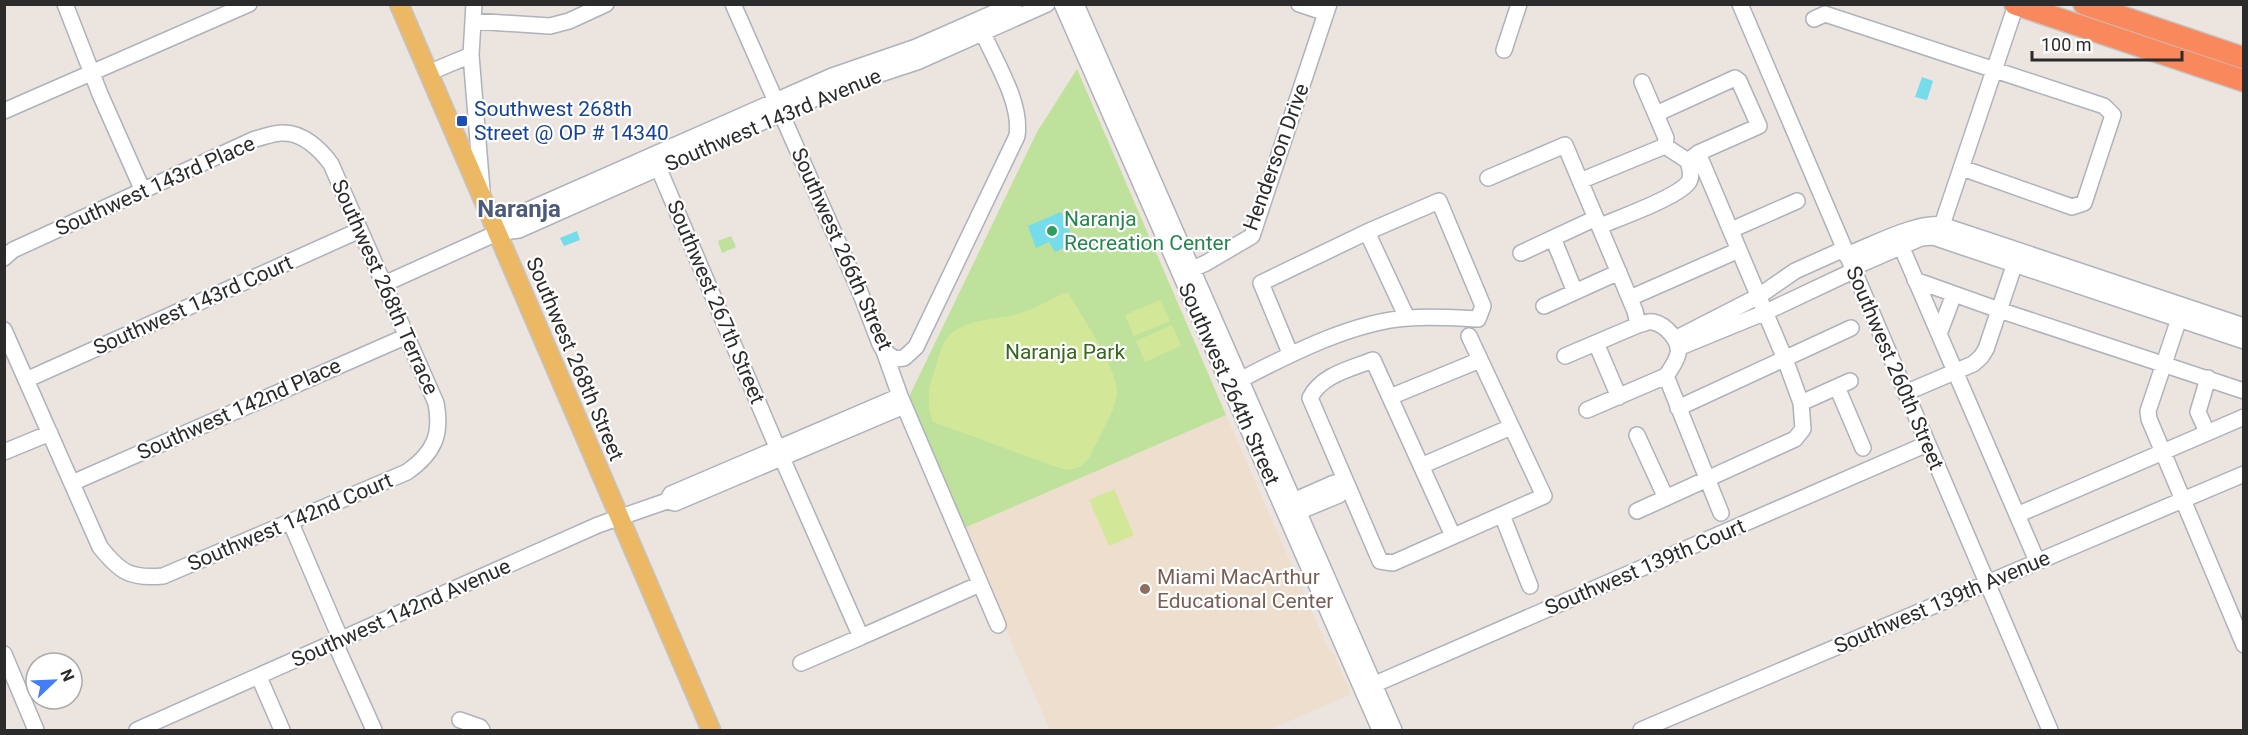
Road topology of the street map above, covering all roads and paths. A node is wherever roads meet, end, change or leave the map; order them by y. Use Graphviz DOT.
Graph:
graph roads {
  1 [pos="65,4"];
  2 [pos="249,4"];
  3 [pos="399,4"];
  4 [pos="474,4"];
  5 [pos="606,4"];
  6 [pos="734,4"];
  7 [pos="1014,4"];
  8 [pos="1047,4"];
  9 [pos="1062,4"];
  10 [pos="1076,4"];
  11 [pos="1299,4"];
  12 [pos="1740,4"];
  13 [pos="2084,4"];
  14 [pos="1518,5"];
  15 [pos="2015,5"];
  16 [pos="1328,9"];
  17 [pos="1814,19"];
  18 [pos="473,21"];
  19 [pos="983,33"];
  20 [pos="1504,50"];
  21 [pos="471,55"];
  22 [pos="2244,58"];
  23 [pos="1994,70"];
  24 [pos="93,73"];
  25 [pos="428,73"];
  26 [pos="2244,81"];
  27 [pos="1642,82"];
  28 [pos="778,108"];
  29 [pos="4,111"];
  30 [pos="1656,114"];
  31 [pos="300,136"];
  32 [pos="1665,146"];
  33 [pos="1693,157"];
  34 [pos="656,162"];
  35 [pos="1962,168"];
  36 [pos="1488,178"];
  37 [pos="1580,182"];
  38 [pos="143,191"];
  39 [pos="483,200"];
  40 [pos="1797,201"];
  41 [pos="1598,222"];
  42 [pos="1942,225"];
  43 [pos="360,230"];
  44 [pos="1731,230"];
  45 [pos="1367,232"];
  46 [pos="497,233"];
  47 [pos="1553,238"];
  48 [pos="1901,246"];
  49 [pos="1739,250"];
  50 [pos="1521,252"];
  51 [pos="9,254"];
  52 [pos="1849,261"];
  53 [pos="2015,263"];
  54 [pos="1186,272"];
  55 [pos="1619,272"];
  56 [pos="1915,280"];
  57 [pos="384,284"];
  58 [pos="1575,292"];
  59 [pos="1954,294"];
  60 [pos="1759,296"];
  61 [pos="1630,298"];
  62 [pos="1544,306"];
  63 [pos="1999,310"];
  64 [pos="1766,312"];
  65 [pos="2181,313"];
  66 [pos="1407,318"];
  67 [pos="1719,324"];
  68 [pos="1638,325"];
  69 [pos="2244,326"];
  70 [pos="1851,328"];
  71 [pos="4,330"];
  72 [pos="1939,334"];
  73 [pos="407,336"];
  74 [pos="1469,336"];
  75 [pos="2244,341"];
  76 [pos="1596,343"];
  77 [pos="1677,344"];
  78 [pos="1290,353"];
  79 [pos="889,355"];
  80 [pos="1565,356"];
  81 [pos="1785,358"];
  82 [pos="1480,360"];
  83 [pos="2163,364"];
  84 [pos="1956,371"];
  85 [pos="1666,375"];
  86 [pos="1238,376"];
  87 [pos="2208,378"];
  88 [pos="26,380"];
  89 [pos="2244,391"];
  90 [pos="1905,393"];
  91 [pos="1619,397"];
  92 [pos="1390,398"];
  93 [pos="902,401"];
  94 [pos="1801,403"];
  95 [pos="1678,408"];
  96 [pos="1587,410"];
  97 [pos="2244,417"];
  98 [pos="1511,427"];
  99 [pos="2207,432"];
  100 [pos="50,433"];
  101 [pos="1637,435"];
  102 [pos="1927,444"];
  103 [pos="1863,448"];
  104 [pos="4,452"];
  105 [pos="430,452"];
  106 [pos="2163,452"];
  107 [pos="780,453"];
  108 [pos="1421,466"];
  109 [pos="2244,474"];
  110 [pos="1707,480"];
  111 [pos="72,483"];
  112 [pos="1347,486"];
  113 [pos="1666,498"];
  114 [pos="2182,501"];
  115 [pos="1296,507"];
  116 [pos="1637,512"];
  117 [pos="1721,513"];
  118 [pos="1502,515"];
  119 [pos="2018,515"];
  120 [pos="620,519"];
  121 [pos="290,521"];
  122 [pos="1453,536"];
  123 [pos="2037,561"];
  124 [pos="1988,582"];
  125 [pos="980,584"];
  126 [pos="1530,586"];
  127 [pos="998,624"];
  128 [pos="861,637"];
  129 [pos="338,642"];
  130 [pos="2244,645"];
  131 [pos="4,654"];
  132 [pos="801,663"];
  133 [pos="259,677"];
  134 [pos="1368,687"];
  135 [pos="460,720"];
  136 [pos="36,730"];
  137 [pos="137,730"];
  138 [pos="282,730"];
  139 [pos="374,730"];
  140 [pos="482,730"];
  141 [pos="711,730"];
  142 [pos="1380,730"];
  143 [pos="1394,730"];
  144 [pos="1641,730"];
  145 [pos="2047,730"];
  1 -- 24 [label="street"];
  2 -- 24 [label="street"];
  3 -- 25 [label="main road, Southwest 268th Street"];
  4 -- 18 [label="street"];
  5 -- 18 [label="street"];
  6 -- 28 [label="street, Southwest 266th Street"];
  7 -- 28 [label="street, Southwest 143rd Avenue"];
  8 -- 19 [label="street, Southwest 143rd Avenue"];
  9 -- 54 [label="street, Southwest 264th Street"];
  10 -- 54 [label="street, Southwest 264th Street"];
  11 -- 16 [label="street"];
  12 -- 52 [label="street, Southwest 260th Street"];
  13 -- 22 [label="highway"];
  14 -- 20 [label="street"];
  15 -- 23 [label="street"];
  15 -- 26 [label="highway"];
  16 -- 54 [label="street, Henderson Drive"];
  17 -- 23 [label="street"];
  18 -- 21 [label="street"];
  19 -- 28 [label="street, Southwest 143rd Avenue"];
  19 -- 79 [label="street"];
  21 -- 25 [label="street"];
  21 -- 39 [label="street"];
  23 -- 35 [label="street"];
  23 -- 35 [label="street"];
  24 -- 29 [label="street"];
  24 -- 38 [label="street"];
  25 -- 39 [label="main road, Southwest 268th Street"];
  27 -- 30 [label="street"];
  28 -- 34 [label="street, Southwest 143rd Avenue"];
  28 -- 79 [label="street, Southwest 266th Street"];
  30 -- 32 [label="street"];
  30 -- 33 [label="street"];
  31 -- 38 [label="street, Southwest 143rd Place"];
  31 -- 43 [label="street, Southwest 268th Terrace"];
  32 -- 33 [label="street"];
  32 -- 37 [label="street"];
  33 -- 41 [label="street"];
  33 -- 44 [label="street"];
  34 -- 46 [label="street, Southwest 143rd Avenue"];
  34 -- 107 [label="street, Southwest 267th Street"];
  35 -- 42 [label="street"];
  36 -- 37 [label="street"];
  37 -- 41 [label="street"];
  38 -- 51 [label="street, Southwest 143rd Place"];
  39 -- 46 [label="main road, Southwest 268th Street"];
  40 -- 44 [label="street"];
  41 -- 47 [label="street"];
  41 -- 55 [label="street"];
  42 -- 52 [label="street"];
  42 -- 65 [label="street"];
  43 -- 57 [label="street, Southwest 268th Terrace"];
  43 -- 88 [label="street, Southwest 143rd Court"];
  44 -- 49 [label="street"];
  45 -- 66 [label="street"];
  45 -- 66 [label="street"];
  45 -- 78 [label="street"];
  46 -- 57 [label="street, Southwest 143rd Avenue"];
  46 -- 120 [label="main road, Southwest 268th Street"];
  47 -- 50 [label="street"];
  47 -- 58 [label="street"];
  48 -- 52 [label="street"];
  48 -- 53 [label="street"];
  48 -- 56 [label="street"];
  49 -- 60 [label="street"];
  49 -- 61 [label="street"];
  52 -- 60 [label="street"];
  52 -- 64 [label="street"];
  52 -- 90 [label="street, Southwest 260th Street"];
  53 -- 63 [label="street"];
  53 -- 65 [label="street"];
  54 -- 86 [label="street, Southwest 264th Street"];
  54 -- 134 [label="street, Southwest 264th Street"];
  55 -- 58 [label="street"];
  55 -- 61 [label="street"];
  56 -- 59 [label="street"];
  56 -- 72 [label="street"];
  57 -- 73 [label="street, Southwest 268th Terrace"];
  58 -- 62 [label="street"];
  59 -- 63 [label="street"];
  59 -- 72 [label="street"];
  60 -- 64 [label="street"];
  60 -- 67 [label="street"];
  61 -- 68 [label="street"];
  63 -- 83 [label="street"];
  63 -- 84 [label="street"];
  64 -- 67 [label="street"];
  64 -- 81 [label="street"];
  65 -- 69 [label="street"];
  65 -- 75 [label="street"];
  65 -- 83 [label="street"];
  66 -- 78 [label="street"];
  67 -- 77 [label="street"];
  68 -- 76 [label="street"];
  68 -- 77 [label="street"];
  70 -- 81 [label="street"];
  71 -- 88 [label="street"];
  72 -- 84 [label="street"];
  73 -- 105 [label="street, Southwest 268th Terrace"];
  73 -- 111 [label="street, Southwest 142nd Place"];
  74 -- 82 [label="street"];
  76 -- 80 [label="street"];
  76 -- 91 [label="street"];
  77 -- 85 [label="street"];
  78 -- 86 [label="street"];
  79 -- 93 [label="street"];
  81 -- 94 [label="street"];
  81 -- 95 [label="street"];
  82 -- 92 [label="street"];
  82 -- 98 [label="street"];
  83 -- 87 [label="street"];
  83 -- 106 [label="street"];
  84 -- 90 [label="street"];
  84 -- 119 [label="street"];
  85 -- 91 [label="street"];
  85 -- 95 [label="street"];
  86 -- 115 [label="street, Southwest 264th Street"];
  87 -- 89 [label="street"];
  87 -- 99 [label="street"];
  88 -- 100 [label="street"];
  90 -- 102 [label="street, Southwest 260th Street"];
  91 -- 96 [label="street"];
  92 -- 108 [label="street"];
  92 -- 112 [label="street"];
  93 -- 107 [label="street, Southwest 142nd Avenue"];
  93 -- 125 [label="street"];
  94 -- 103 [label="street"];
  94 -- 110 [label="street"];
  95 -- 110 [label="street"];
  97 -- 99 [label="street"];
  98 -- 108 [label="street"];
  98 -- 118 [label="street"];
  99 -- 106 [label="street"];
  100 -- 104 [label="street"];
  100 -- 111 [label="street"];
  101 -- 113 [label="street"];
  102 -- 124 [label="street, Southwest 260th Street"];
  102 -- 134 [label="street, Southwest 139th Court"];
  105 -- 121 [label="street, Southwest 142nd Court"];
  106 -- 114 [label="street"];
  106 -- 119 [label="street"];
  107 -- 120 [label="street, Southwest 142nd Avenue"];
  107 -- 128 [label="street, Southwest 267th Street"];
  108 -- 122 [label="street"];
  109 -- 114 [label="street, Southwest 139th Avenue"];
  110 -- 113 [label="street"];
  110 -- 117 [label="street"];
  111 -- 121 [label="street, Southwest 142nd Court"];
  112 -- 115 [label="street"];
  112 -- 122 [label="street"];
  113 -- 116 [label="street"];
  114 -- 123 [label="street, Southwest 139th Avenue"];
  114 -- 130 [label="street"];
  115 -- 134 [label="street, Southwest 264th Street"];
  118 -- 122 [label="street"];
  118 -- 126 [label="street"];
  119 -- 123 [label="street"];
  120 -- 129 [label="street, Southwest 142nd Avenue"];
  120 -- 141 [label="main road, Southwest 268th Street"];
  121 -- 129 [label="street"];
  123 -- 124 [label="street, Southwest 139th Avenue"];
  124 -- 144 [label="street, Southwest 139th Avenue"];
  124 -- 145 [label="street, Southwest 260th Street"];
  125 -- 127 [label="street"];
  125 -- 128 [label="street"];
  128 -- 132 [label="street"];
  129 -- 133 [label="street, Southwest 142nd Avenue"];
  129 -- 139 [label="street"];
  131 -- 136 [label="street"];
  133 -- 137 [label="street, Southwest 142nd Avenue"];
  133 -- 138 [label="street"];
  134 -- 142 [label="street, Southwest 264th Street"];
  134 -- 143 [label="street, Southwest 264th Street"];
  135 -- 140 [label="street"];
}
